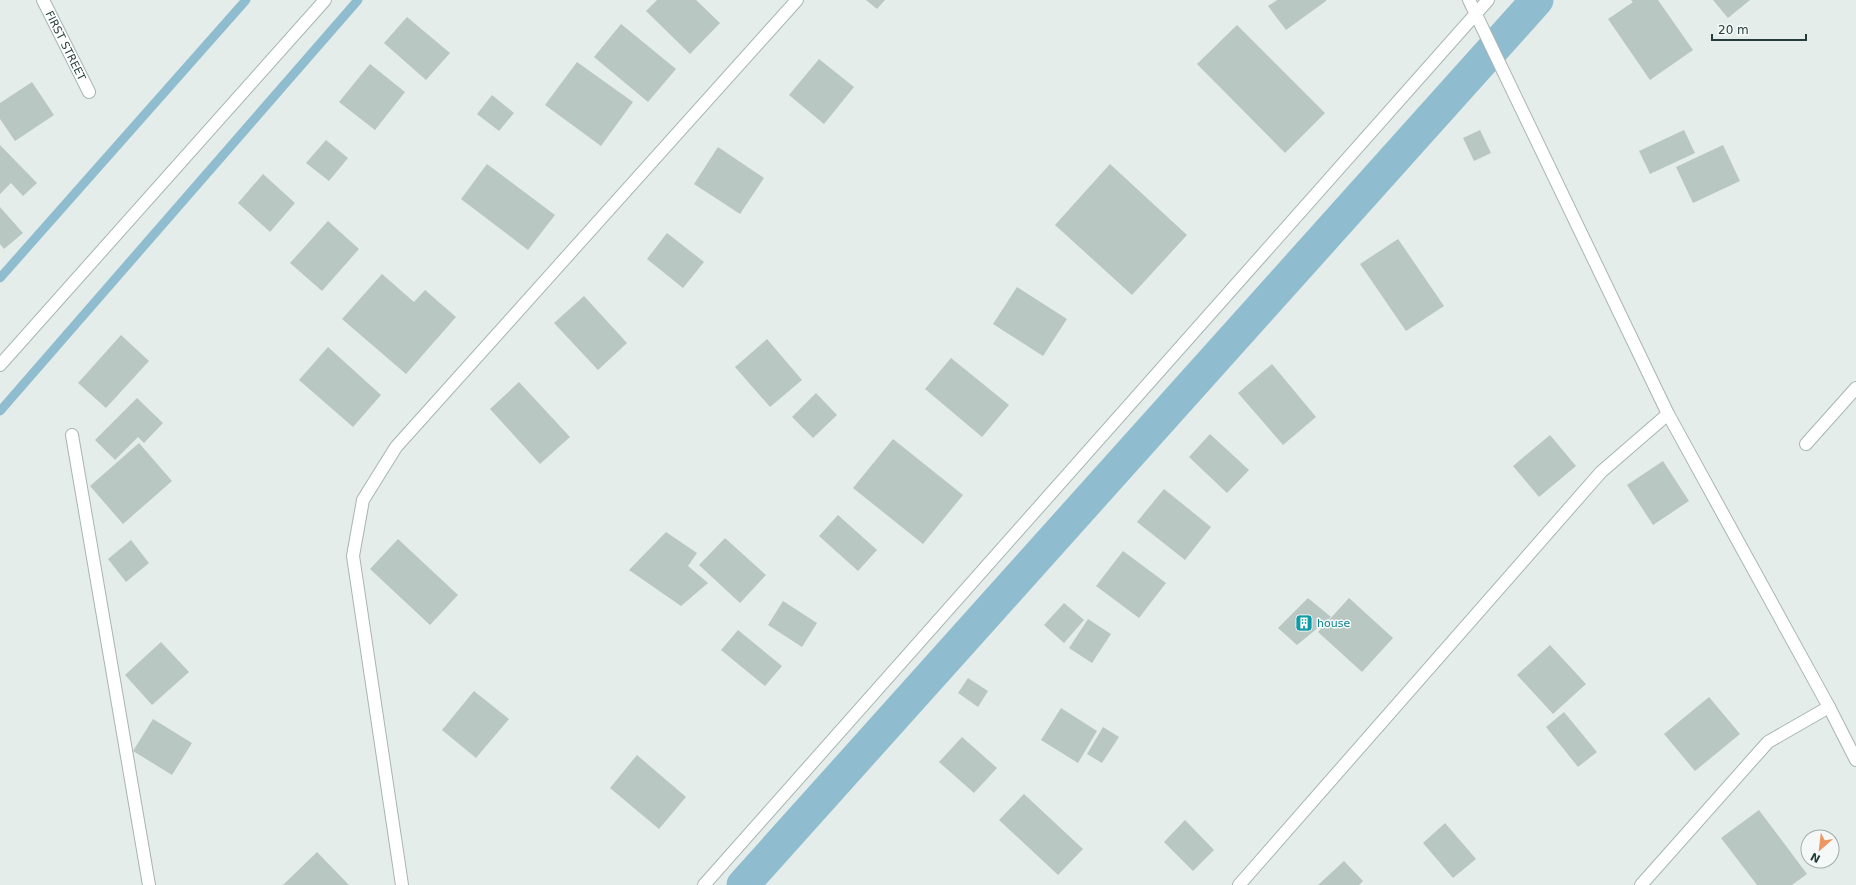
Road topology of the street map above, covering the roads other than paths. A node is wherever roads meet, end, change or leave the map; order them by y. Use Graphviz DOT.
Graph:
graph roads {
  1 [pos="43,0"];
  2 [pos="325,0"];
  3 [pos="797,0"];
  4 [pos="1469,0"];
  5 [pos="1488,0"];
  6 [pos="1476,14"];
  7 [pos="89,92"];
  8 [pos="0,365"];
  9 [pos="1856,388"];
  10 [pos="1668,414"];
  11 [pos="72,435"];
  12 [pos="1806,444"];
  13 [pos="1829,707"];
  14 [pos="1856,760"];
  15 [pos="149,885"];
  16 [pos="402,885"];
  17 [pos="704,885"];
  18 [pos="1239,885"];
  19 [pos="1641,885"];
  1 -- 7 [label="street, FIRST STREET"];
  2 -- 8 [label="street"];
  3 -- 16 [label="street"];
  4 -- 6 [label="street"];
  5 -- 6 [label="street"];
  6 -- 10 [label="street"];
  6 -- 17 [label="street"];
  9 -- 12 [label="street"];
  10 -- 13 [label="street"];
  10 -- 18 [label="street"];
  11 -- 15 [label="street"];
  13 -- 14 [label="street"];
  13 -- 19 [label="street"];
}
